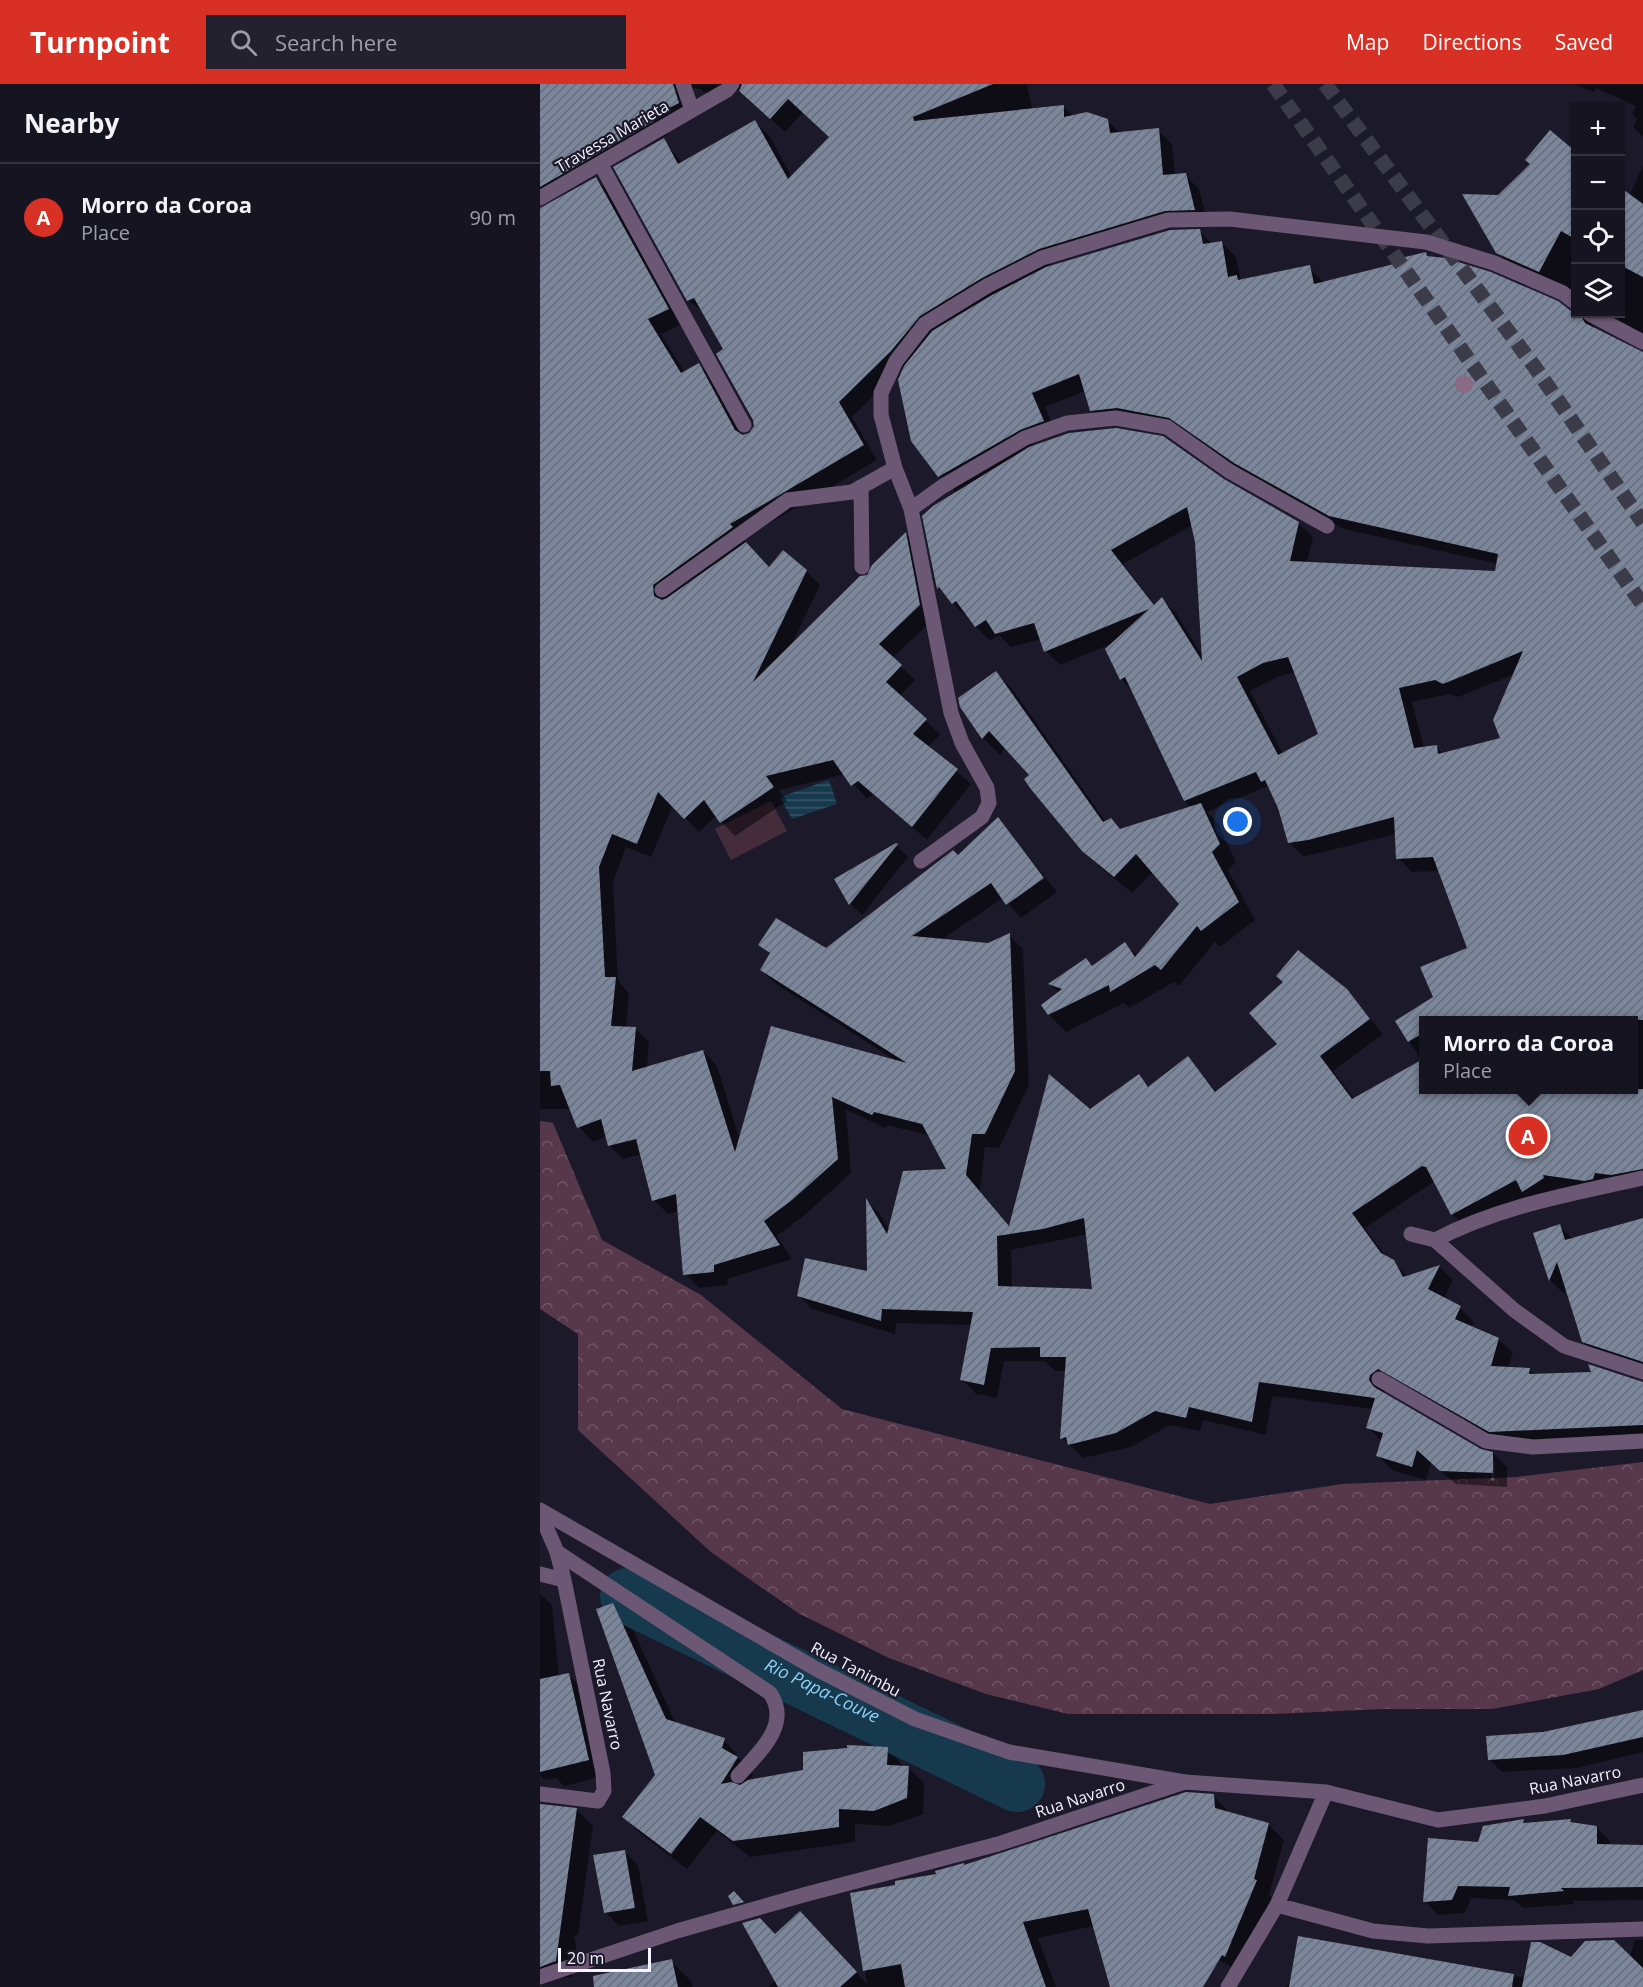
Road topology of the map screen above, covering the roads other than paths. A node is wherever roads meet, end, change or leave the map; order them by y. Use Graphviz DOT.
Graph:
graph roads {
  1 [pos="683,84"];
  2 [pos="732,84"];
  3 [pos="692,110"];
  4 [pos="601,165"];
  5 [pos="540,198"];
  6 [pos="1571,300"];
  7 [pos="1598,318"];
  8 [pos="1643,342"];
  9 [pos="744,425"];
  10 [pos="895,468"];
  11 [pos="861,487"];
  12 [pos="911,509"];
  13 [pos="1327,526"];
  14 [pos="862,567"];
  15 [pos="662,590"];
  16 [pos="921,861"];
  17 [pos="1642,1178"];
  18 [pos="1411,1234"];
  19 [pos="1435,1240"];
  20 [pos="1643,1372"];
  21 [pos="1379,1379"];
  22 [pos="1643,1441"];
  23 [pos="540,1511"];
  24 [pos="557,1552"];
  25 [pos="540,1574"];
  26 [pos="564,1580"];
  27 [pos="738,1776"];
  28 [pos="1185,1782"];
  29 [pos="1643,1785"];
  30 [pos="1326,1792"];
  31 [pos="540,1794"];
  32 [pos="1277,1905"];
  33 [pos="1643,1929"];
  34 [pos="540,1977"];
  35 [pos="1228,1987"];
  1 -- 3 [label="street"];
  2 -- 3 [label="street, Travessa Marieta"];
  3 -- 4 [label="street, Travessa Marieta"];
  4 -- 5 [label="street, Travessa Marieta"];
  4 -- 9 [label="street"];
  6 -- 10 [label="street"];
  7 -- 8 [label="street"];
  10 -- 11 [label="street"];
  10 -- 12 [label="street"];
  11 -- 14 [label="street"];
  11 -- 15 [label="street"];
  12 -- 13 [label="street"];
  12 -- 16 [label="street"];
  17 -- 19 [label="street"];
  18 -- 19 [label="street"];
  19 -- 20 [label="street"];
  21 -- 22 [label="street"];
  23 -- 24 [label="street"];
  23 -- 28 [label="street, Rua Tanimbu"];
  24 -- 26 [label="street"];
  24 -- 27 [label="street"];
  25 -- 26 [label="street"];
  26 -- 31 [label="street, Rua Navarro"];
  28 -- 30 [label="street, Rua Navarro"];
  28 -- 34 [label="street, Rua Navarro"];
  29 -- 30 [label="street, Rua Navarro"];
  30 -- 32 [label="street"];
  32 -- 33 [label="street"];
  32 -- 35 [label="street"];
}
